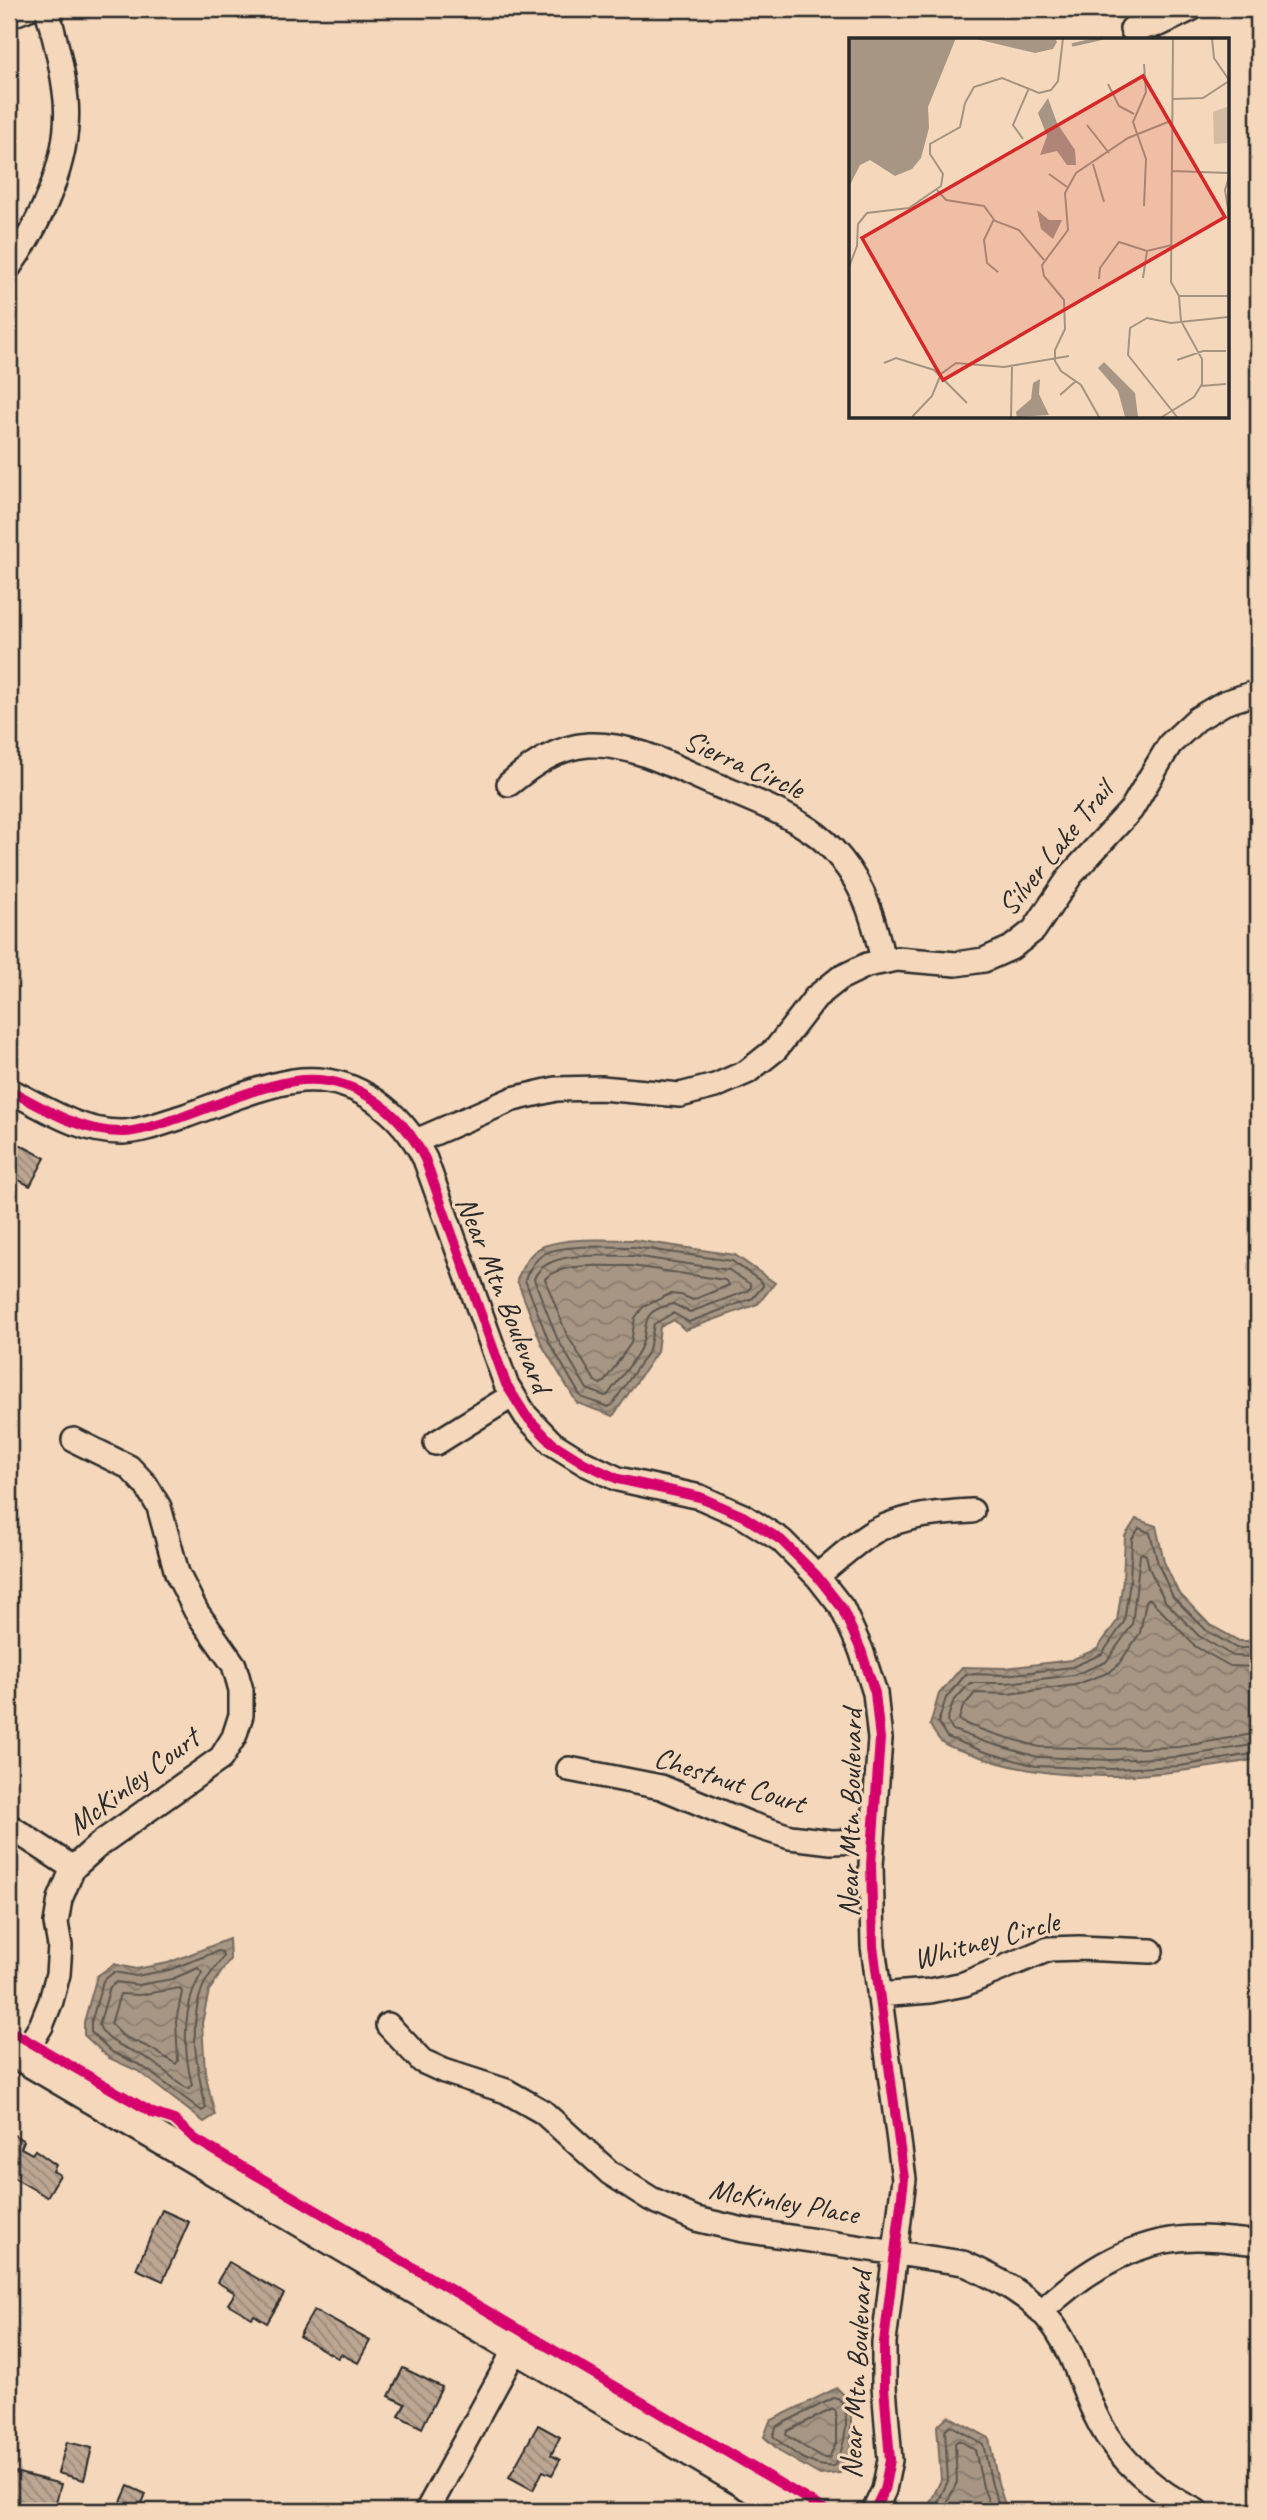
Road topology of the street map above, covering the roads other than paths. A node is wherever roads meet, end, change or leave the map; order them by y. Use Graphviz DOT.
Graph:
graph roads {
  1 [pos="27,9"];
  2 [pos="47,9"];
  3 [pos="1191,9"];
  4 [pos="9,16"];
  5 [pos="1132,29"];
  6 [pos="9,267"];
  7 [pos="1258,692"];
  8 [pos="509,784"];
  9 [pos="883,961"];
  10 [pos="9,1090"];
  11 [pos="416,1141"];
  12 [pos="513,1395"];
  13 [pos="74,1440"];
  14 [pos="436,1443"];
  15 [pos="972,1511"];
  16 [pos="817,1576"];
  17 [pos="569,1769"];
  18 [pos="9,1826"];
  19 [pos="872,1841"];
  20 [pos="73,1868"];
  21 [pos="1151,1951"];
  22 [pos="879,1995"];
  23 [pos="388,2025"];
  24 [pos="15,2054"];
  25 [pos="1258,2243"];
  26 [pos="895,2252"];
  27 [pos="1041,2312"];
  28 [pos="516,2348"];
  29 [pos="427,2511"];
  30 [pos="791,2511"];
  31 [pos="874,2511"];
  32 [pos="1196,2511"];
  1 -- 4 [label="street"];
  2 -- 6 [label="street"];
  3 -- 5 [label="street"];
  7 -- 9 [label="street, Silver Lake Trail"];
  8 -- 9 [label="street, Sierra Circle"];
  9 -- 11 [label="street, Silver Lake Trail"];
  10 -- 11 [label="street, Near Mtn Boulevard"];
  11 -- 12 [label="street, Near Mtn Boulevard"];
  12 -- 14 [label="street"];
  12 -- 16 [label="street, Near Mtn Boulevard"];
  13 -- 20 [label="street, McKinley Court"];
  15 -- 16 [label="street"];
  16 -- 19 [label="street, Near Mtn Boulevard"];
  17 -- 19 [label="street, Chestnut Court"];
  18 -- 20 [label="street"];
  19 -- 22 [label="street, Near Mtn Boulevard"];
  20 -- 24 [label="street, McKinley Court"];
  21 -- 22 [label="street, Whitney Circle"];
  22 -- 26 [label="street, Near Mtn Boulevard"];
  23 -- 26 [label="street, McKinley Place"];
  24 -- 28 [label="street"];
  25 -- 27 [label="street"];
  26 -- 27 [label="street, McKinley Place"];
  26 -- 31 [label="street, Near Mtn Boulevard"];
  27 -- 32 [label="street, McKinley Place"];
  28 -- 29 [label="street"];
  28 -- 30 [label="street"];
}
